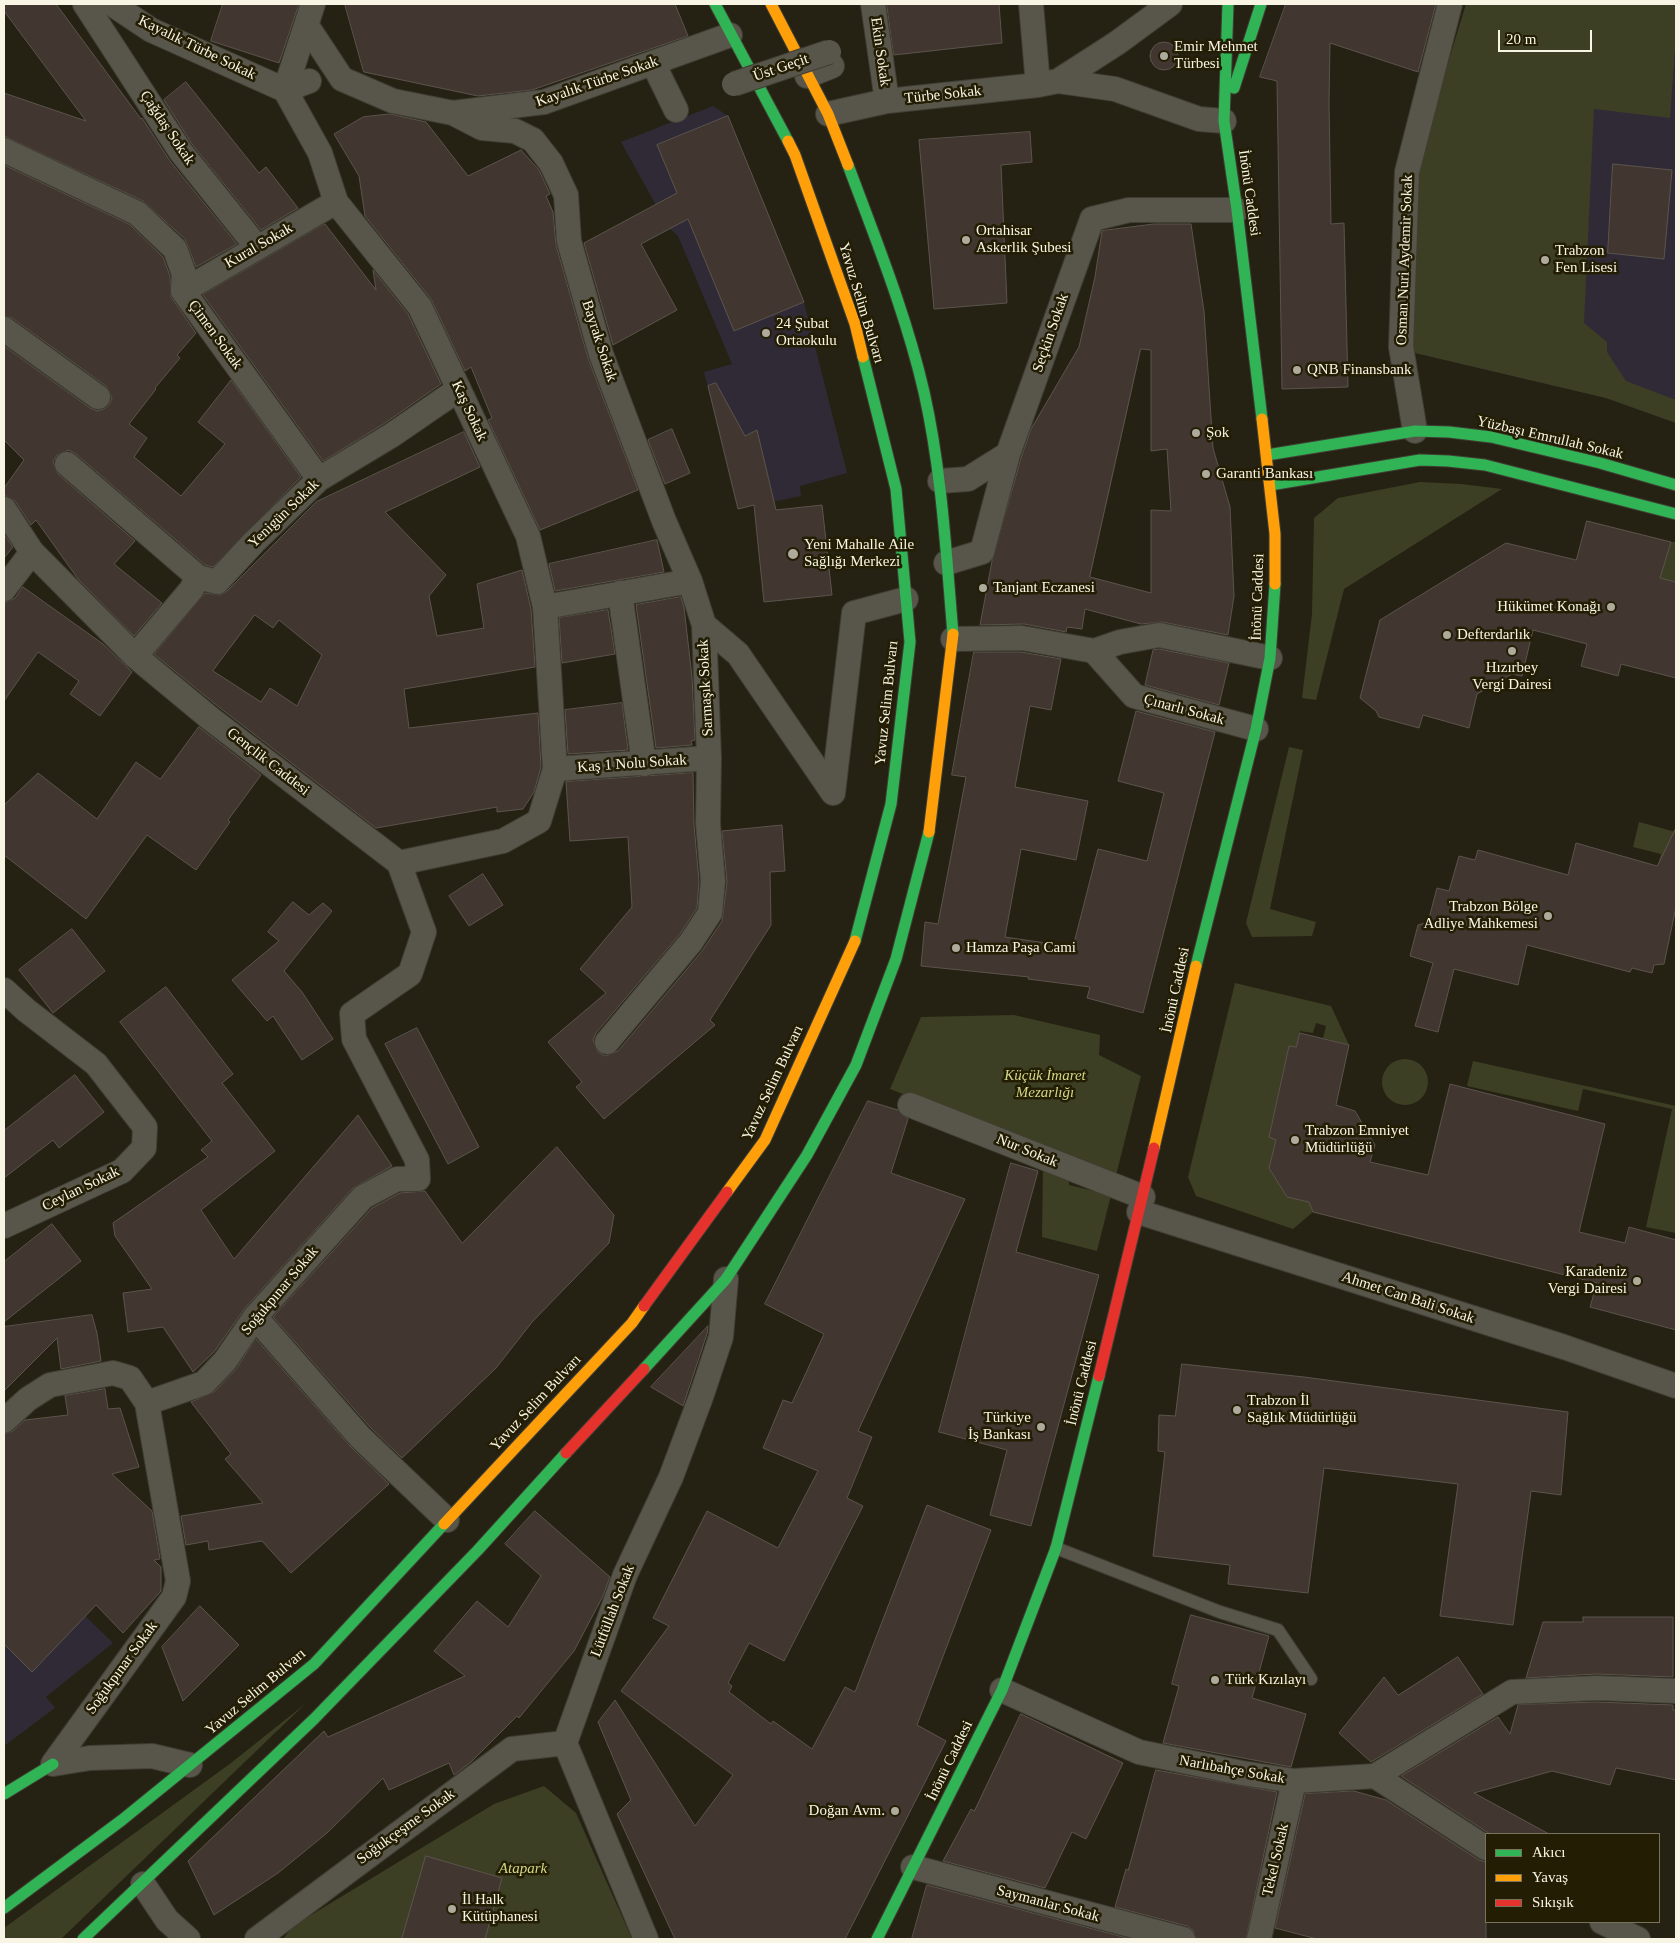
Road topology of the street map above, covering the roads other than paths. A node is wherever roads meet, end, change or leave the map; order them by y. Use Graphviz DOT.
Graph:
graph roads {
  1 [pos="85,4"];
  2 [pos="112,4"];
  3 [pos="715,4"];
  4 [pos="770,4"];
  5 [pos="873,4"];
  6 [pos="1031,4"];
  7 [pos="1170,4"];
  8 [pos="1228,4"];
  9 [pos="1262,4"];
  10 [pos="1450,4"];
  11 [pos="310,15"];
  12 [pos="730,35"];
  13 [pos="653,63"];
  14 [pos="320,76"];
  15 [pos="807,76"];
  16 [pos="1048,83"];
  17 [pos="734,84"];
  18 [pos="285,90"];
  19 [pos="887,101"];
  20 [pos="676,110"];
  21 [pos="453,113"];
  22 [pos="828,114"];
  23 [pos="1224,121"];
  24 [pos="4,150"];
  25 [pos="336,202"];
  26 [pos="1237,210"];
  27 [pos="257,247"];
  28 [pos="183,291"];
  29 [pos="4,329"];
  30 [pos="459,389"];
  31 [pos="98,396"];
  32 [pos="1415,431"];
  33 [pos="1008,454"];
  34 [pos="1267,454"];
  35 [pos="67,464"];
  36 [pos="319,479"];
  37 [pos="968,479"];
  38 [pos="940,481"];
  39 [pos="1270,485"];
  40 [pos="1676,485"];
  41 [pos="4,509"];
  42 [pos="1676,514"];
  43 [pos="990,518"];
  44 [pos="32,552"];
  45 [pos="946,563"];
  46 [pos="198,577"];
  47 [pos="690,581"];
  48 [pos="4,589"];
  49 [pos="620,592"];
  50 [pos="906,600"];
  51 [pos="545,607"];
  52 [pos="704,625"];
  53 [pos="953,639"];
  54 [pos="1094,651"];
  55 [pos="135,656"];
  56 [pos="1270,658"];
  57 [pos="1256,729"];
  58 [pos="710,758"];
  59 [pos="644,764"];
  60 [pos="555,769"];
  61 [pos="399,863"];
  62 [pos="4,990"];
  63 [pos="607,1042"];
  64 [pos="910,1105"];
  65 [pos="1141,1204"];
  66 [pos="4,1226"];
  67 [pos="726,1279"];
  68 [pos="255,1317"];
  69 [pos="1676,1386"];
  70 [pos="147,1403"];
  71 [pos="4,1421"];
  72 [pos="447,1520"];
  73 [pos="1056,1548"];
  74 [pos="1311,1679"];
  75 [pos="1002,1690"];
  76 [pos="1676,1691"];
  77 [pos="565,1743"];
  78 [pos="52,1764"];
  79 [pos="190,1765"];
  80 [pos="1375,1776"];
  81 [pos="1294,1780"];
  82 [pos="4,1794"];
  83 [pos="1485,1847"];
  84 [pos="913,1867"];
  85 [pos="143,1884"];
  86 [pos="4,1908"];
  87 [pos="1604,1923"];
  88 [pos="83,1939"];
  89 [pos="188,1939"];
  90 [pos="257,1939"];
  91 [pos="646,1939"];
  92 [pos="877,1939"];
  93 [pos="1183,1939"];
  94 [pos="1259,1939"];
  95 [pos="1638,1939"];
  1 -- 27 [label="street, Çağdaş Sokak"];
  2 -- 18 [label="street, Kayalık Türbe Sokak"];
  3 -- 12 [label="main road, Yavuz Selim Bulvarı"];
  4 -- 15 [label="main road"];
  5 -- 19 [label="street, Ekin Sokak"];
  6 -- 16 [label="street"];
  7 -- 16 [label="street, Türbe Sokak"];
  8 -- 23 [label="main road, İnönü Caddesi"];
  9 -- 23 [label="main road"];
  10 -- 32 [label="street, Osman Nuri Aydemir Sokak"];
  11 -- 14 [label="street, Kayalık Türbe Sokak"];
  11 -- 18 [label="street, Kayalık Türbe Sokak"];
  12 -- 13 [label="street, Kayalık Türbe Sokak"];
  12 -- 50 [label="main road, Yavuz Selim Bulvarı"];
  13 -- 20 [label="street"];
  13 -- 21 [label="street, Kayalık Türbe Sokak"];
  14 -- 18 [label="street"];
  14 -- 21 [label="street, Kayalık Türbe Sokak"];
  15 -- 17 [label="street, Üst Geçit, bridge"];
  15 -- 22 [label="main road"];
  16 -- 19 [label="street, Türbe Sokak"];
  16 -- 23 [label="street, Türbe Sokak"];
  18 -- 25 [label="street, Kaş Sokak"];
  19 -- 22 [label="street, Türbe Sokak"];
  21 -- 47 [label="street, Bayrak Sokak"];
  22 -- 38 [label="main road"];
  23 -- 26 [label="main road, İnönü Caddesi"];
  24 -- 28 [label="street, Çimen Sokak"];
  25 -- 27 [label="street, Kural Sokak"];
  25 -- 30 [label="street, Kaş Sokak"];
  26 -- 33 [label="street, Seçkin Sokak"];
  26 -- 34 [label="main road, İnönü Caddesi"];
  27 -- 28 [label="street, Kural Sokak"];
  28 -- 36 [label="street, Çimen Sokak"];
  29 -- 31 [label="street"];
  30 -- 36 [label="street, Yenigün Sokak"];
  30 -- 51 [label="street, Kaş Sokak"];
  32 -- 34 [label="main road, Yüzbaşı Emrullah Sokak"];
  32 -- 40 [label="main road, Yüzbaşı Emrullah Sokak"];
  33 -- 37 [label="street"];
  33 -- 43 [label="street, Seçkin Sokak"];
  34 -- 39 [label="main road, İnönü Caddesi"];
  35 -- 46 [label="street"];
  36 -- 46 [label="street, Yenigün Sokak"];
  37 -- 38 [label="street"];
  37 -- 43 [label="street"];
  38 -- 45 [label="main road"];
  39 -- 42 [label="main road"];
  39 -- 56 [label="main road, İnönü Caddesi"];
  41 -- 44 [label="street, Gençlik Caddesi"];
  43 -- 45 [label="street, Seçkin Sokak"];
  44 -- 48 [label="street"];
  44 -- 55 [label="street, Gençlik Caddesi"];
  45 -- 53 [label="main road"];
  46 -- 55 [label="street"];
  47 -- 49 [label="street"];
  47 -- 52 [label="street, Bayrak Sokak"];
  49 -- 51 [label="street"];
  49 -- 59 [label="street"];
  50 -- 52 [label="street, Sarmaşık Sokak"];
  50 -- 72 [label="main road, Yavuz Selim Bulvarı"];
  51 -- 60 [label="street, Kaş Sokak"];
  52 -- 58 [label="street, Sarmaşık Sokak"];
  53 -- 54 [label="street"];
  53 -- 67 [label="main road"];
  54 -- 56 [label="street"];
  54 -- 57 [label="street, Çınarlı Sokak"];
  55 -- 61 [label="street, Gençlik Caddesi"];
  56 -- 57 [label="main road, İnönü Caddesi"];
  57 -- 65 [label="main road, İnönü Caddesi"];
  58 -- 59 [label="street, Kaş 1 Nolu Sokak"];
  58 -- 63 [label="street, Sarmaşık Sokak"];
  59 -- 60 [label="street, Kaş 1 Nolu Sokak"];
  60 -- 61 [label="street"];
  61 -- 68 [label="street, Soğukpınar Sokak"];
  62 -- 66 [label="street, Ceylan Sokak"];
  64 -- 65 [label="street, Nur Sokak"];
  65 -- 69 [label="street, Ahmet Can Bali Sokak"];
  65 -- 73 [label="main road, İnönü Caddesi"];
  67 -- 77 [label="street, Lütfüllah Sokak"];
  67 -- 85 [label="main road"];
  68 -- 70 [label="street, Soğukpınar Sokak"];
  68 -- 72 [label="street"];
  70 -- 71 [label="street"];
  70 -- 78 [label="street, Soğukpınar Sokak"];
  72 -- 79 [label="main road, Yavuz Selim Bulvarı"];
  73 -- 74 [label="lane"];
  73 -- 75 [label="main road, İnönü Caddesi"];
  75 -- 81 [label="street, Narlıbahçe Sokak"];
  75 -- 84 [label="main road, İnönü Caddesi"];
  76 -- 80 [label="street"];
  77 -- 90 [label="street, Soğukçeşme Sokak"];
  77 -- 91 [label="street"];
  78 -- 79 [label="street"];
  78 -- 82 [label="main road"];
  79 -- 86 [label="main road, Yavuz Selim Bulvarı"];
  80 -- 81 [label="street, Narlıbahçe Sokak"];
  80 -- 83 [label="street"];
  81 -- 94 [label="street, Tekel Sokak"];
  84 -- 92 [label="main road, İnönü Caddesi"];
  84 -- 93 [label="street, Saymanlar Sokak"];
  85 -- 88 [label="main road"];
  85 -- 89 [label="street"];
  87 -- 95 [label="street"];
}
